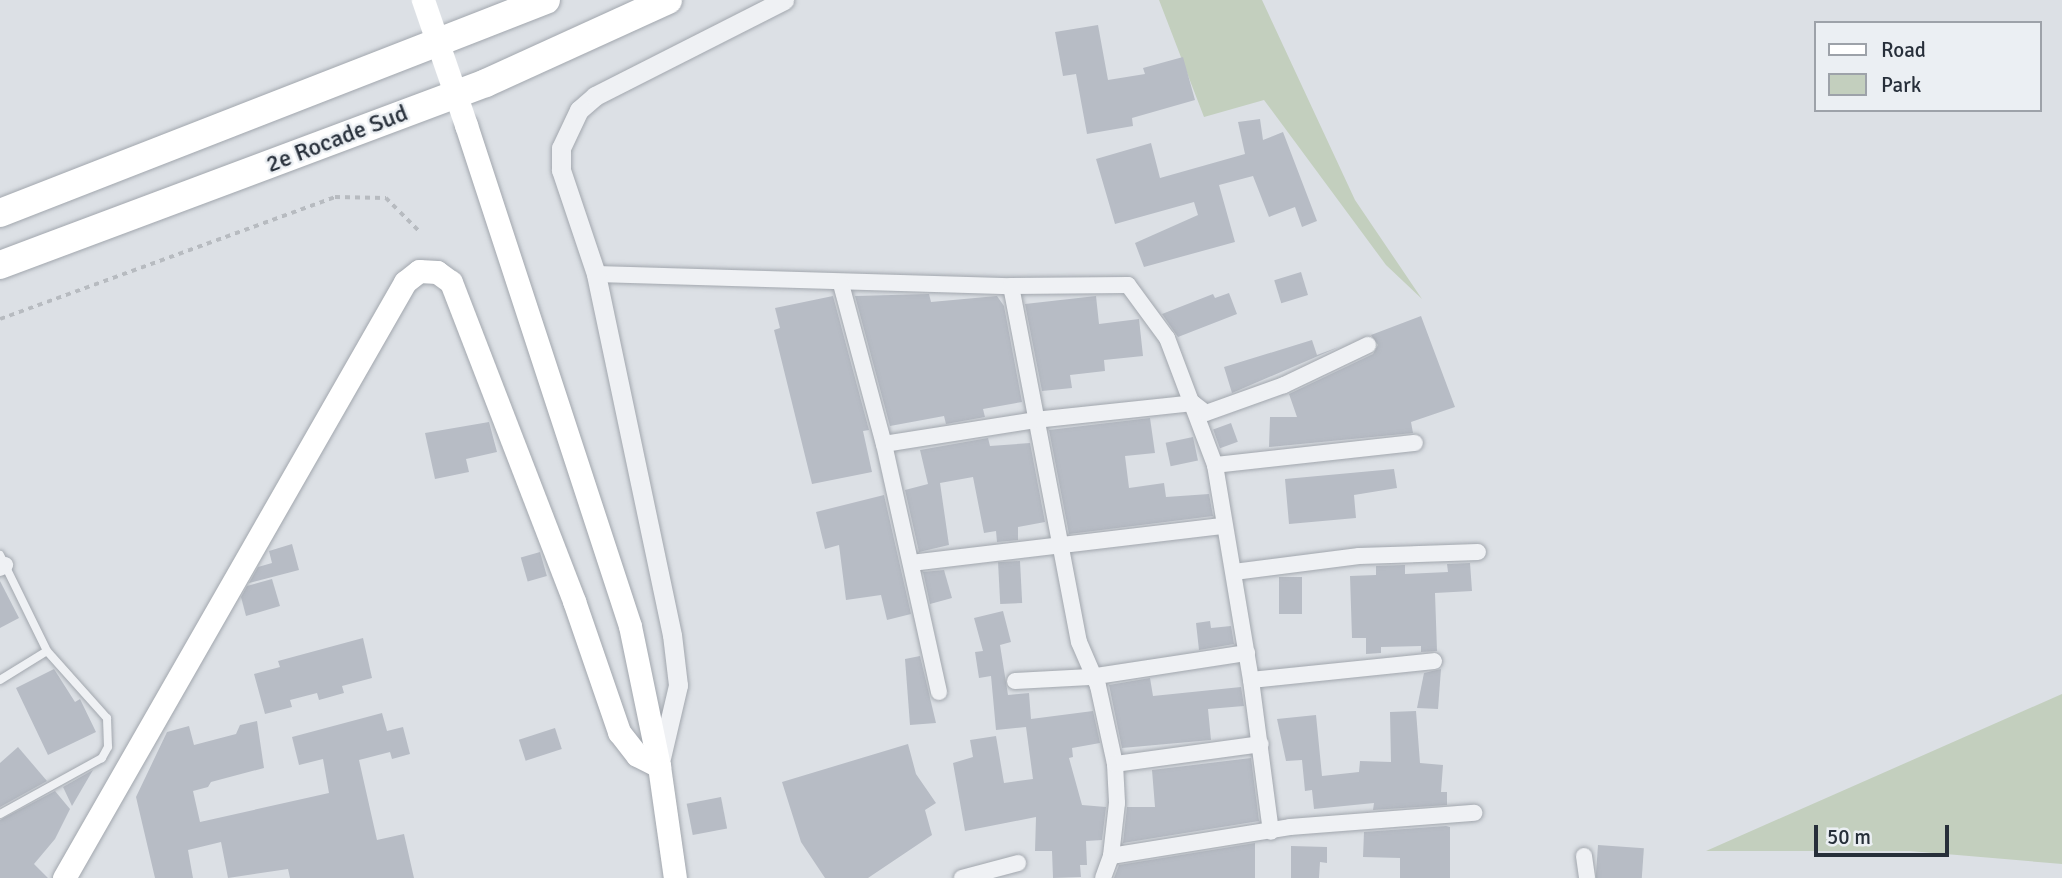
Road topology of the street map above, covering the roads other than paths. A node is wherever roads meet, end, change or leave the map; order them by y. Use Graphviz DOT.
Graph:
graph roads {
  1 [pos="423,0"];
  2 [pos="546,0"];
  3 [pos="668,0"];
  4 [pos="784,0"];
  5 [pos="0,214"];
  6 [pos="0,265"];
  7 [pos="596,274"];
  8 [pos="841,284"];
  9 [pos="1011,286"];
  10 [pos="1368,345"];
  11 [pos="1193,403"];
  12 [pos="1035,420"];
  13 [pos="1415,443"];
  14 [pos="884,444"];
  15 [pos="1215,465"];
  16 [pos="1222,526"];
  17 [pos="1058,548"];
  18 [pos="1478,552"];
  19 [pos="2,563"];
  20 [pos="911,563"];
  21 [pos="1234,572"];
  22 [pos="47,651"];
  23 [pos="1247,653"];
  24 [pos="1434,661"];
  25 [pos="1090,677"];
  26 [pos="0,680"];
  27 [pos="1251,680"];
  28 [pos="1015,681"];
  29 [pos="939,692"];
  30 [pos="1261,744"];
  31 [pos="1115,764"];
  32 [pos="659,766"];
  33 [pos="1474,813"];
  34 [pos="0,814"];
  35 [pos="1271,832"];
  36 [pos="1111,856"];
  37 [pos="1584,856"];
  38 [pos="1018,863"];
  39 [pos="64,878"];
  40 [pos="675,878"];
  41 [pos="962,878"];
  42 [pos="1103,878"];
  43 [pos="1587,878"];
  1 -- 32 [label="main road, bridge"];
  2 -- 5 [label="highway"];
  3 -- 6 [label="highway, 2e Rocade Sud"];
  4 -- 7 [label="street"];
  7 -- 8 [label="street"];
  7 -- 32 [label="street"];
  8 -- 9 [label="street"];
  8 -- 14 [label="street"];
  9 -- 11 [label="street"];
  9 -- 12 [label="street"];
  10 -- 11 [label="street"];
  11 -- 12 [label="street"];
  11 -- 15 [label="street"];
  12 -- 14 [label="street"];
  12 -- 17 [label="street"];
  13 -- 15 [label="street"];
  14 -- 20 [label="street"];
  15 -- 16 [label="street"];
  16 -- 17 [label="street"];
  16 -- 21 [label="street"];
  17 -- 20 [label="street"];
  17 -- 25 [label="street"];
  18 -- 21 [label="street"];
  19 -- 22 [label="lane"];
  20 -- 29 [label="street"];
  21 -- 23 [label="street"];
  22 -- 26 [label="lane"];
  22 -- 34 [label="lane"];
  23 -- 25 [label="street"];
  23 -- 27 [label="street"];
  24 -- 27 [label="street"];
  25 -- 28 [label="street"];
  25 -- 31 [label="street"];
  27 -- 30 [label="street"];
  30 -- 31 [label="street"];
  30 -- 35 [label="street"];
  31 -- 36 [label="street"];
  32 -- 39 [label="main road"];
  32 -- 40 [label="main road"];
  33 -- 35 [label="street"];
  35 -- 36 [label="street"];
  36 -- 42 [label="street"];
  37 -- 43 [label="street"];
  38 -- 41 [label="street"];
}
